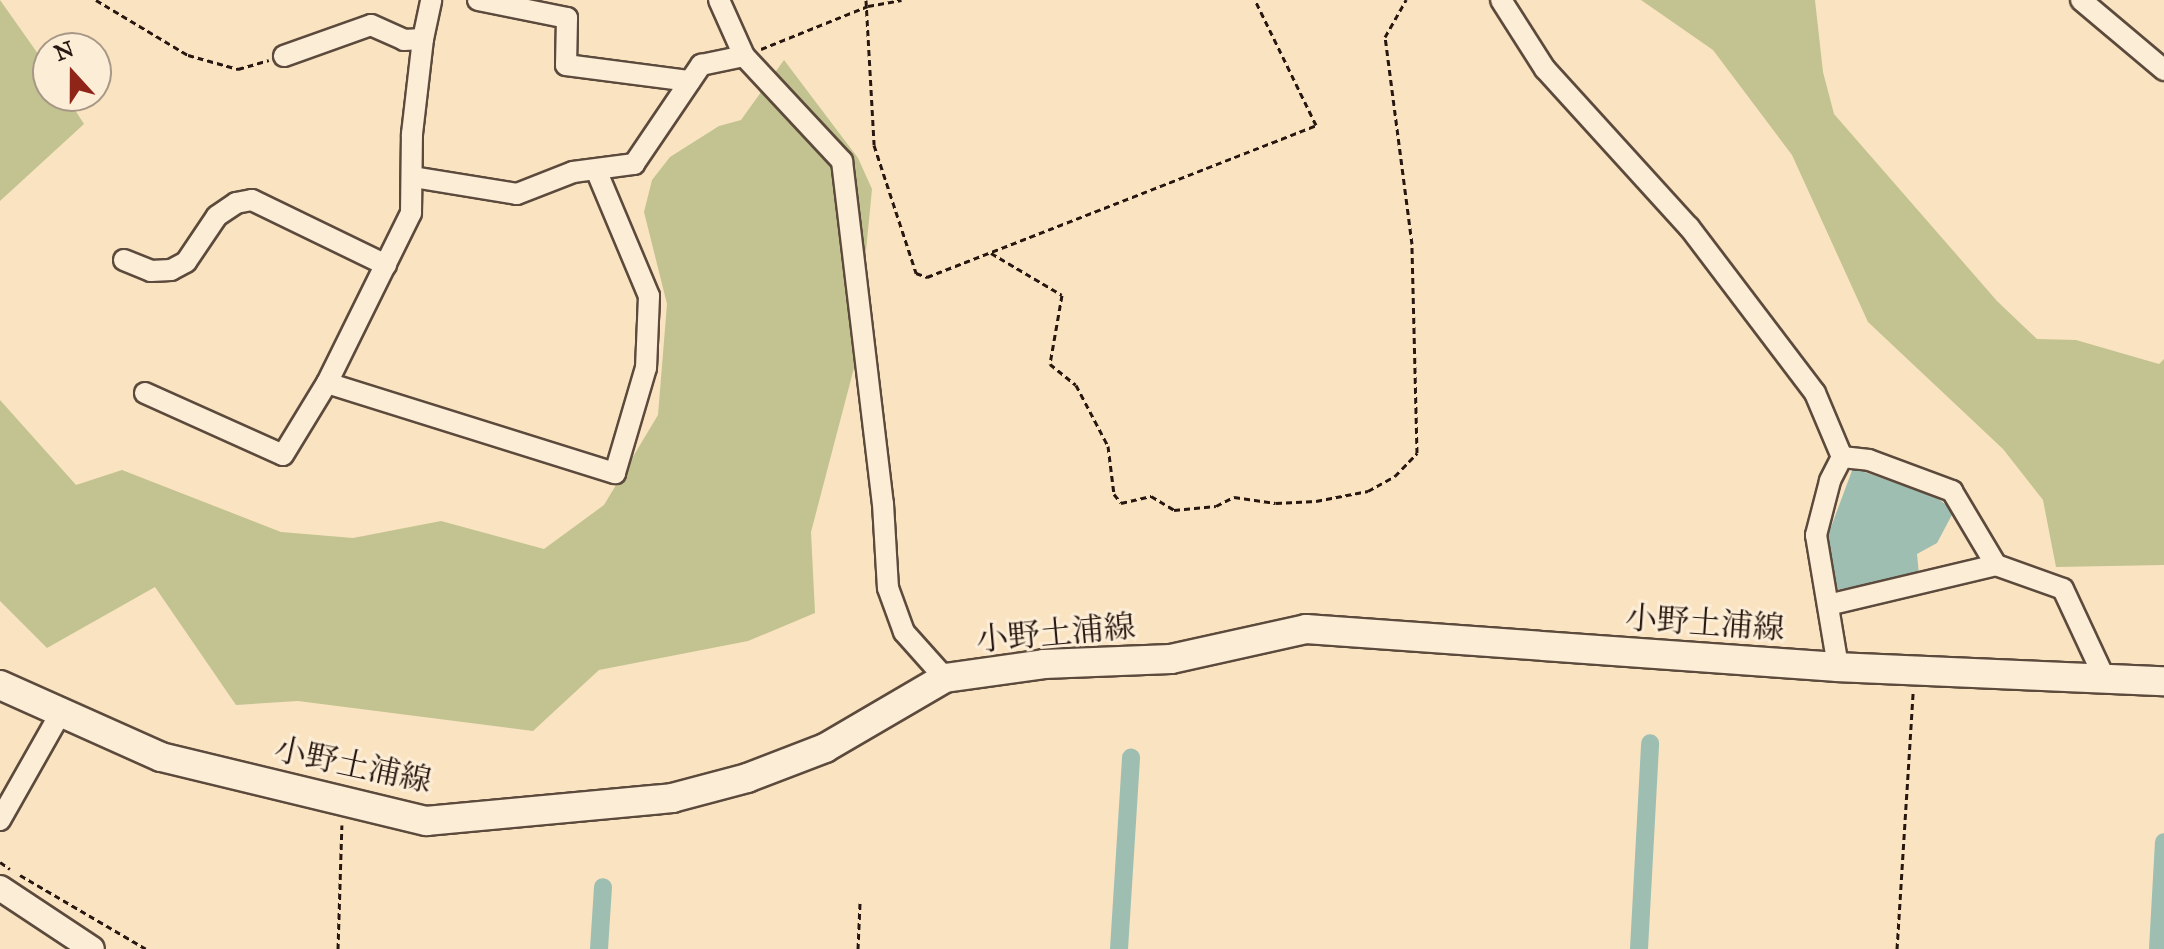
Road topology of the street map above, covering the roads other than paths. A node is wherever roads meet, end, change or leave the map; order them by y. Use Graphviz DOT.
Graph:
graph roads {
  1 [pos="431,0"];
  2 [pos="478,0"];
  3 [pos="719,0"];
  4 [pos="1501,0"];
  5 [pos="2081,0"];
  6 [pos="423,39"];
  7 [pos="284,56"];
  8 [pos="744,56"];
  9 [pos="2164,70"];
  10 [pos="690,81"];
  11 [pos="596,170"];
  12 [pos="413,177"];
  13 [pos="124,260"];
  14 [pos="386,265"];
  15 [pos="327,383"];
  16 [pos="145,393"];
  17 [pos="1842,457"];
  18 [pos="1996,565"];
  19 [pos="1828,605"];
  20 [pos="1838,667"];
  21 [pos="2104,677"];
  22 [pos="945,678"];
  23 [pos="2164,681"];
  24 [pos="0,685"];
  25 [pos="60,714"];
  26 [pos="0,820"];
  27 [pos="0,888"];
  28 [pos="92,949"];
  1 -- 6 [label="street"];
  2 -- 10 [label="street"];
  3 -- 8 [label="street"];
  4 -- 17 [label="street"];
  5 -- 9 [label="street"];
  6 -- 7 [label="street"];
  6 -- 12 [label="street"];
  8 -- 10 [label="street"];
  8 -- 22 [label="street"];
  10 -- 11 [label="street"];
  11 -- 12 [label="street"];
  11 -- 15 [label="street"];
  12 -- 14 [label="street"];
  13 -- 14 [label="street"];
  14 -- 15 [label="street"];
  15 -- 16 [label="street"];
  17 -- 18 [label="street"];
  17 -- 19 [label="street"];
  18 -- 19 [label="street"];
  18 -- 21 [label="street"];
  19 -- 20 [label="street"];
  20 -- 21 [label="main road, 小野土浦線"];
  20 -- 22 [label="main road, 小野土浦線"];
  21 -- 23 [label="main road, 小野土浦線"];
  22 -- 25 [label="main road, 小野土浦線"];
  24 -- 25 [label="main road, 小野土浦線"];
  25 -- 26 [label="street"];
  27 -- 28 [label="street"];
}
